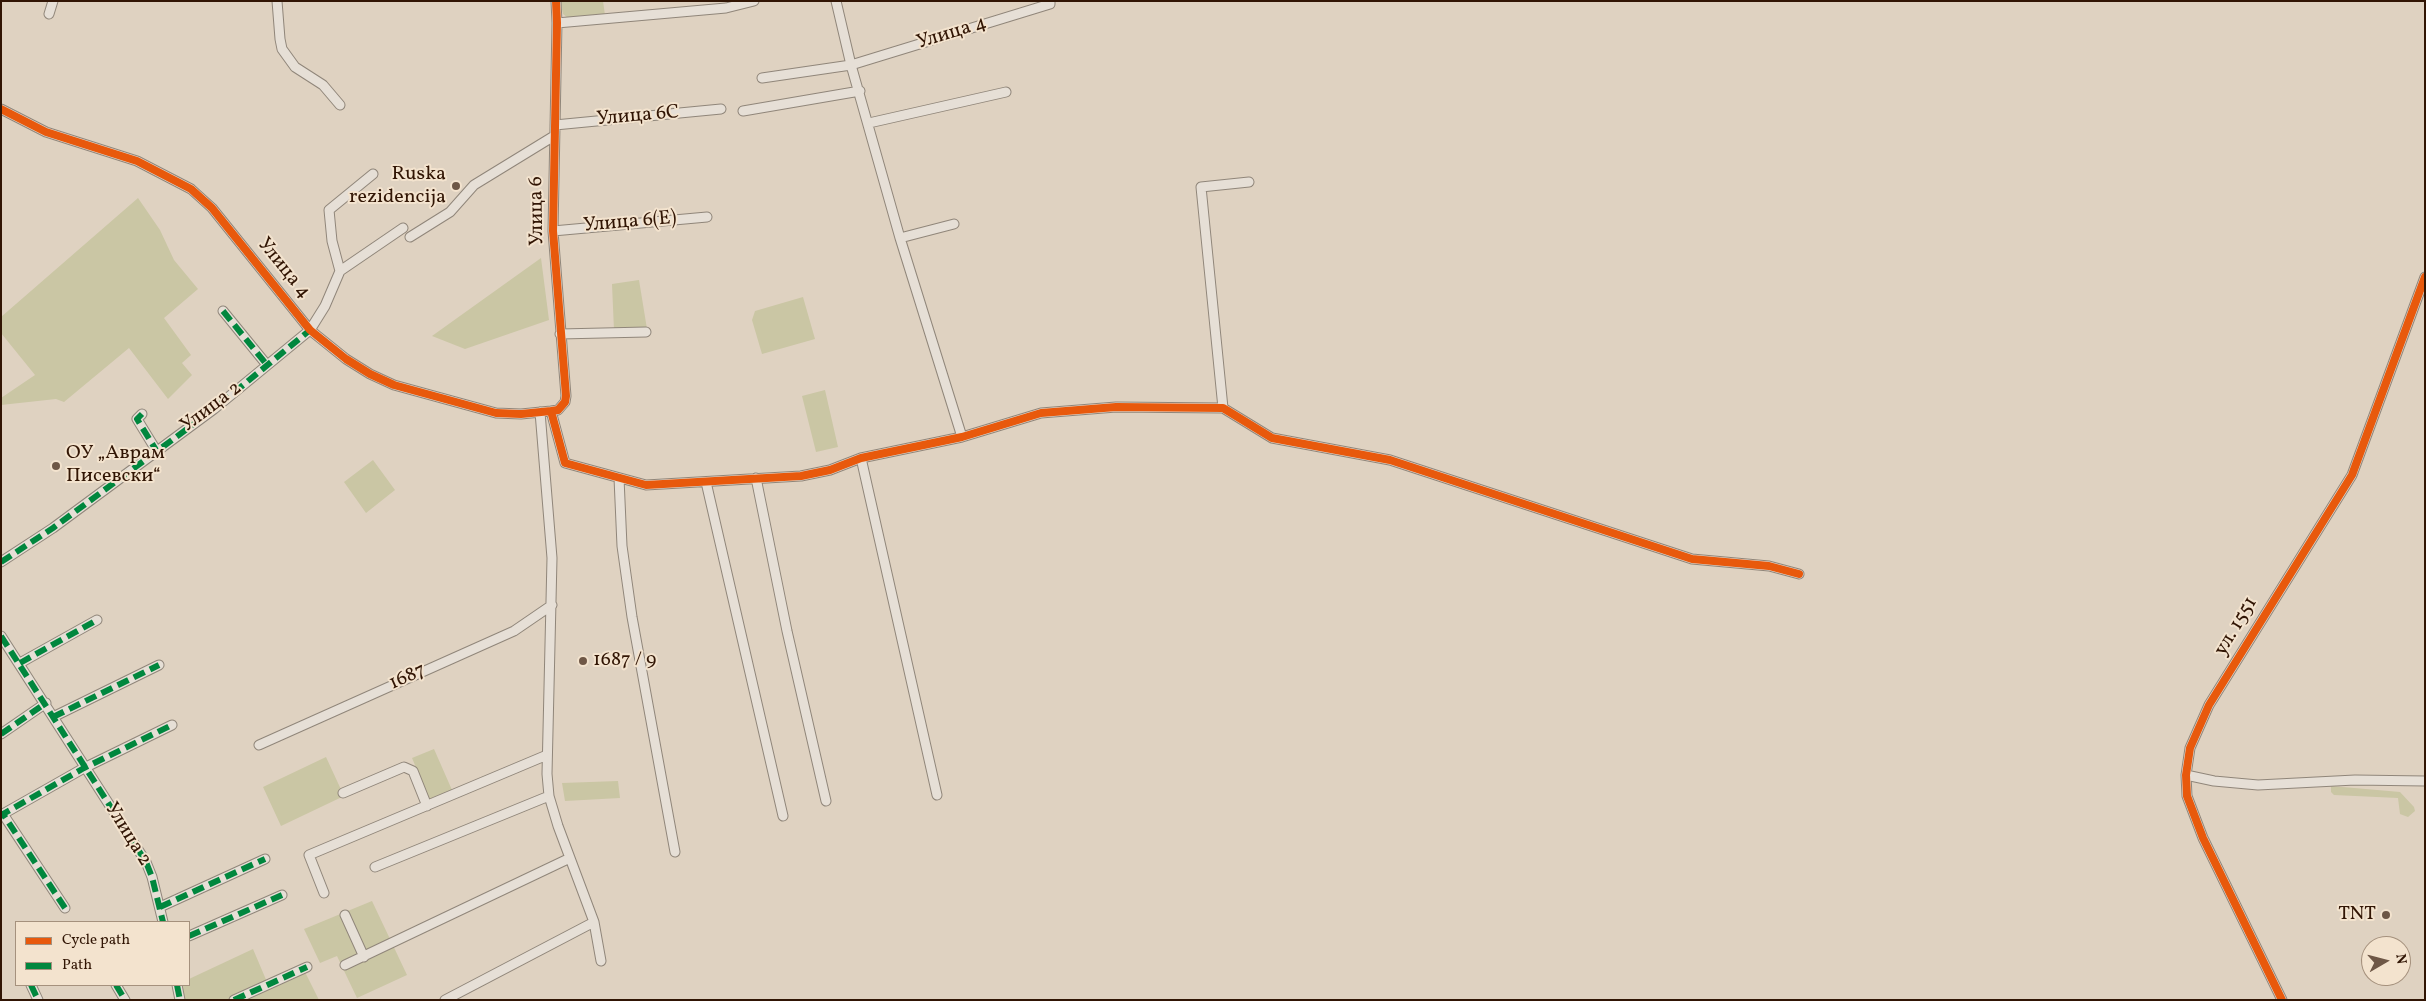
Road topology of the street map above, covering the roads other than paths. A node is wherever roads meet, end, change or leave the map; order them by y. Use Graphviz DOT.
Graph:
graph roads {
  1 [pos="52,1"];
  2 [pos="277,1"];
  3 [pos="556,1"];
  4 [pos="754,1"];
  5 [pos="836,1"];
  6 [pos="1050,1"];
  7 [pos="49,14"];
  8 [pos="558,23"];
  9 [pos="851,65"];
  10 [pos="762,78"];
  11 [pos="860,91"];
  12 [pos="1006,92"];
  13 [pos="340,105"];
  14 [pos="1,108"];
  15 [pos="721,109"];
  16 [pos="743,111"];
  17 [pos="869,123"];
  18 [pos="555,125"];
  19 [pos="554,136"];
  20 [pos="373,174"];
  21 [pos="1248,182"];
  22 [pos="707,217"];
  23 [pos="954,224"];
  24 [pos="403,228"];
  25 [pos="553,231"];
  26 [pos="410,237"];
  27 [pos="900,238"];
  28 [pos="340,271"];
  29 [pos="2425,277"];
  30 [pos="223,311"];
  31 [pos="310,330"];
  32 [pos="646,332"];
  33 [pos="560,334"];
  34 [pos="267,365"];
  35 [pos="1223,408"];
  36 [pos="551,411"];
  37 [pos="540,412"];
  38 [pos="142,414"];
  39 [pos="962,436"];
  40 [pos="156,450"];
  41 [pos="861,458"];
  42 [pos="619,478"];
  43 [pos="756,478"];
  44 [pos="706,482"];
  45 [pos="1,562"];
  46 [pos="1799,574"];
  47 [pos="552,604"];
  48 [pos="97,620"];
  49 [pos="1,636"];
  50 [pos="20,663"];
  51 [pos="158,665"];
  52 [pos="46,703"];
  53 [pos="53,717"];
  54 [pos="172,725"];
  55 [pos="1,734"];
  56 [pos="259,745"];
  57 [pos="547,755"];
  58 [pos="84,768"];
  59 [pos="2186,775"];
  60 [pos="2425,781"];
  61 [pos="343,793"];
  62 [pos="937,794"];
  63 [pos="549,796"];
  64 [pos="826,801"];
  65 [pos="427,806"];
  66 [pos="782,816"];
  67 [pos="675,852"];
  68 [pos="570,858"];
  69 [pos="265,859"];
  70 [pos="375,866"];
  71 [pos="324,893"];
  72 [pos="282,895"];
  73 [pos="160,907"];
  74 [pos="65,908"];
  75 [pos="345,915"];
  76 [pos="163,921"];
  77 [pos="594,922"];
  78 [pos="190,936"];
  79 [pos="364,956"];
  80 [pos="601,961"];
  81 [pos="345,965"];
  82 [pos="307,967"];
  83 [pos="31,986"];
  84 [pos="117,986"];
  85 [pos="177,986"];
  86 [pos="38,1000"];
  87 [pos="125,1000"];
  88 [pos="180,1000"];
  89 [pos="234,1000"];
  90 [pos="446,1000"];
  91 [pos="2282,1000"];
  1 -- 7 [label="street"];
  2 -- 13 [label="street"];
  3 -- 8 [label="street, Улица 6"];
  4 -- 8 [label="street"];
  5 -- 9 [label="street"];
  6 -- 9 [label="street, Улица 4"];
  8 -- 18 [label="street, Улица 6"];
  9 -- 10 [label="street, Улица 4"];
  9 -- 11 [label="street"];
  11 -- 16 [label="street"];
  11 -- 17 [label="street"];
  12 -- 17 [label="street"];
  14 -- 31 [label="street, Улица 4"];
  15 -- 18 [label="street, Улица 6C"];
  17 -- 27 [label="street"];
  18 -- 19 [label="street, Улица 6"];
  19 -- 25 [label="street, Улица 6"];
  19 -- 26 [label="street"];
  20 -- 28 [label="street"];
  21 -- 35 [label="street"];
  22 -- 25 [label="street, Улица 6(E)"];
  23 -- 27 [label="street"];
  24 -- 28 [label="street"];
  25 -- 33 [label="street, Улица 6"];
  27 -- 39 [label="street"];
  28 -- 31 [label="street, Улица 4"];
  29 -- 59 [label="street, ул. 1551"];
  30 -- 34 [label="street"];
  31 -- 34 [label="street, Улица 2"];
  31 -- 37 [label="street, Улица 4"];
  32 -- 33 [label="street"];
  33 -- 36 [label="street, Улица 6"];
  34 -- 40 [label="street, Улица 2"];
  35 -- 39 [label="street"];
  35 -- 46 [label="street"];
  36 -- 37 [label="street, Улица 4"];
  36 -- 42 [label="street"];
  37 -- 47 [label="street"];
  38 -- 40 [label="street"];
  39 -- 41 [label="street"];
  40 -- 45 [label="street, Улица 2"];
  41 -- 43 [label="street"];
  41 -- 62 [label="street"];
  42 -- 44 [label="street"];
  42 -- 67 [label="street"];
  43 -- 44 [label="street"];
  43 -- 64 [label="street"];
  44 -- 66 [label="street"];
  47 -- 56 [label="street, 1687"];
  47 -- 57 [label="street"];
  48 -- 50 [label="street"];
  49 -- 50 [label="street, Улица 2"];
  50 -- 52 [label="street, Улица 2"];
  51 -- 53 [label="street"];
  52 -- 53 [label="street, Улица 2"];
  52 -- 55 [label="street"];
  53 -- 58 [label="street, Улица 2"];
  54 -- 58 [label="street"];
  57 -- 63 [label="street"];
  57 -- 65 [label="street"];
  58 -- 73 [label="street, Улица 2"];
  58 -- 74 [label="street"];
  59 -- 60 [label="street"];
  59 -- 91 [label="street, ул. 1551"];
  61 -- 65 [label="street"];
  63 -- 68 [label="street"];
  63 -- 70 [label="street"];
  65 -- 71 [label="street"];
  68 -- 77 [label="street"];
  68 -- 79 [label="street"];
  69 -- 73 [label="street"];
  72 -- 78 [label="street"];
  73 -- 76 [label="street, Улица 2"];
  75 -- 79 [label="street"];
  77 -- 80 [label="street"];
  77 -- 90 [label="street"];
  79 -- 81 [label="street"];
  82 -- 89 [label="street"];
  83 -- 86 [label="street"];
  84 -- 87 [label="street"];
  85 -- 88 [label="street"];
}
